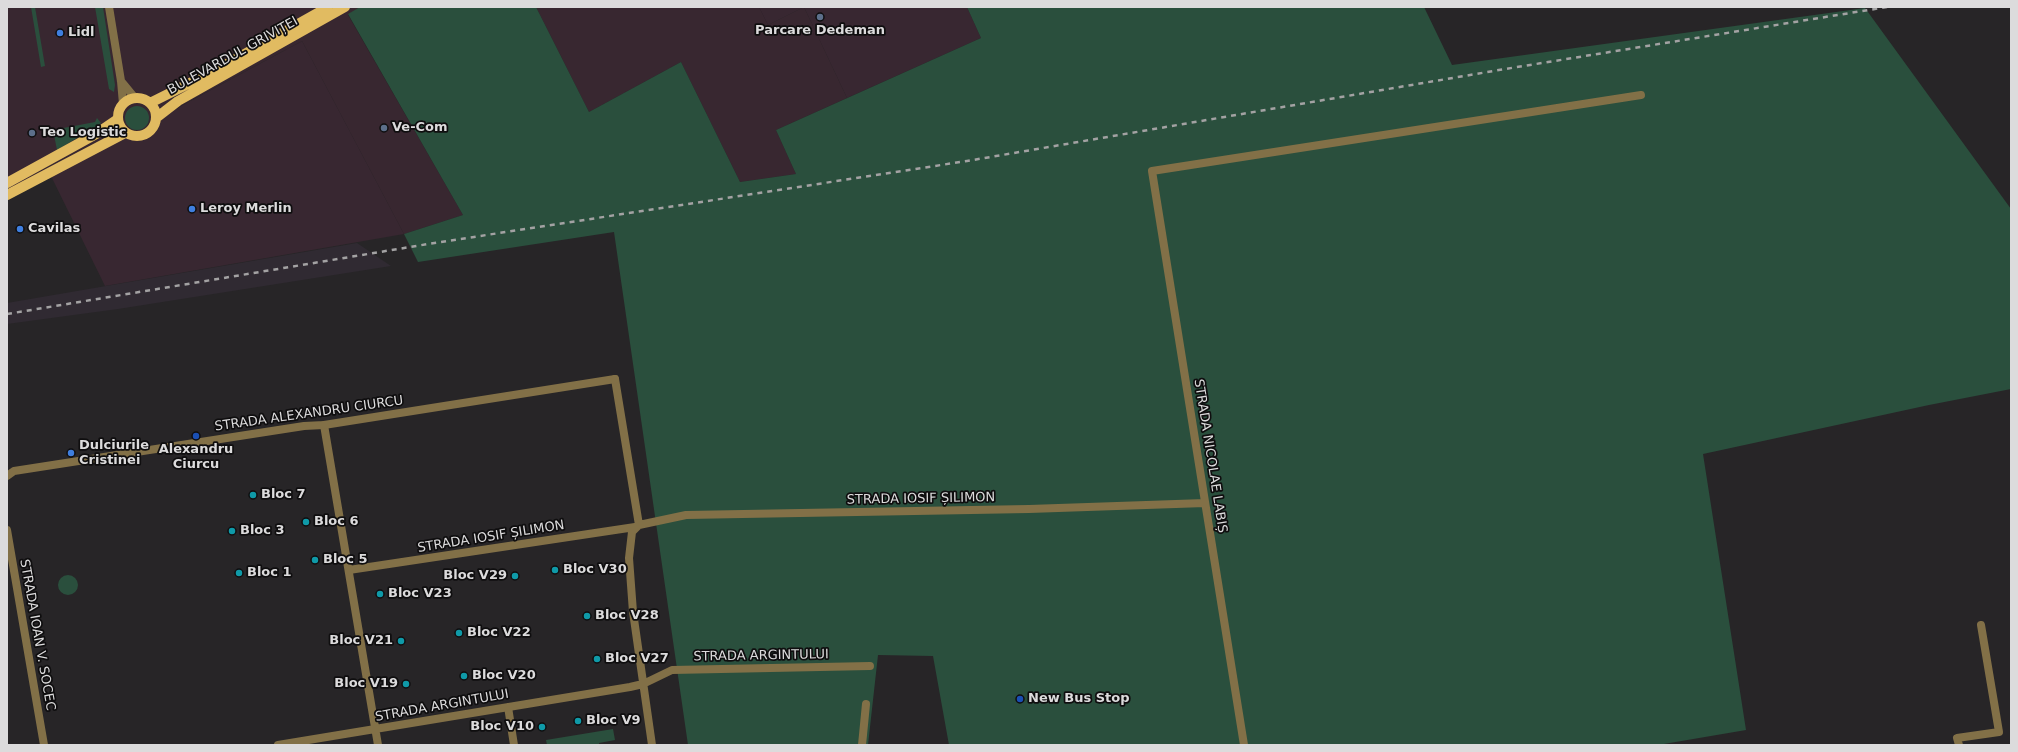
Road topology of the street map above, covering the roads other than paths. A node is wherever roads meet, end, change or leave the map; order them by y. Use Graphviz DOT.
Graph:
graph roads {
  1 [pos="109,7"];
  2 [pos="328,7"];
  3 [pos="345,7"];
  4 [pos="121,81"];
  5 [pos="1641,95"];
  6 [pos="135,98"];
  7 [pos="150,103"];
  8 [pos="123,104"];
  9 [pos="156,118"];
  10 [pos="118,119"];
  11 [pos="125,132"];
  12 [pos="7,183"];
  13 [pos="7,195"];
  14 [pos="324,426"];
  15 [pos="7,476"];
  16 [pos="1205,503"];
  17 [pos="637,526"];
  18 [pos="7,530"];
  19 [pos="9,560"];
  20 [pos="349,570"];
  21 [pos="1981,625"];
  22 [pos="870,666"];
  23 [pos="643,684"];
  24 [pos="866,704"];
  25 [pos="508,707"];
  26 [pos="375,729"];
  27 [pos="44,745"];
  28 [pos="278,745"];
  29 [pos="378,745"];
  30 [pos="514,745"];
  31 [pos="652,745"];
  32 [pos="862,745"];
  33 [pos="1244,745"];
  34 [pos="1958,745"];
  1 -- 4 [label="street"];
  2 -- 7 [label="main road, BULEVARDUL GRIVIȚEI"];
  3 -- 9 [label="main road, BULEVARDUL GRIVIȚEI"];
  4 -- 6 [label="street"];
  4 -- 8 [label="street"];
  5 -- 16 [label="street, STRADA NICOLAE LABIȘ"];
  6 -- 7 [label="main road"];
  6 -- 8 [label="main road"];
  7 -- 9 [label="main road"];
  8 -- 10 [label="main road"];
  9 -- 11 [label="main road"];
  10 -- 11 [label="main road"];
  10 -- 12 [label="main road"];
  11 -- 13 [label="main road"];
  14 -- 15 [label="street, STRADA ALEXANDRU CIURCU"];
  14 -- 17 [label="street, STRADA ALEXANDRU CIURCU"];
  14 -- 20 [label="street"];
  16 -- 17 [label="street, STRADA IOSIF ȘILIMON"];
  16 -- 33 [label="street, STRADA NICOLAE LABIȘ"];
  17 -- 20 [label="street, STRADA IOSIF ȘILIMON"];
  17 -- 23 [label="street"];
  18 -- 19 [label="street, STRADA IOAN V. SOCEC"];
  19 -- 27 [label="street, STRADA IOAN V. SOCEC"];
  20 -- 26 [label="street"];
  21 -- 34 [label="street"];
  22 -- 23 [label="street, STRADA ARGINTULUI"];
  23 -- 25 [label="street, STRADA ARGINTULUI"];
  23 -- 31 [label="street"];
  24 -- 32 [label="street"];
  25 -- 26 [label="street, STRADA ARGINTULUI"];
  25 -- 30 [label="street"];
  26 -- 28 [label="street, STRADA ARGINTULUI"];
  26 -- 29 [label="street"];
}
